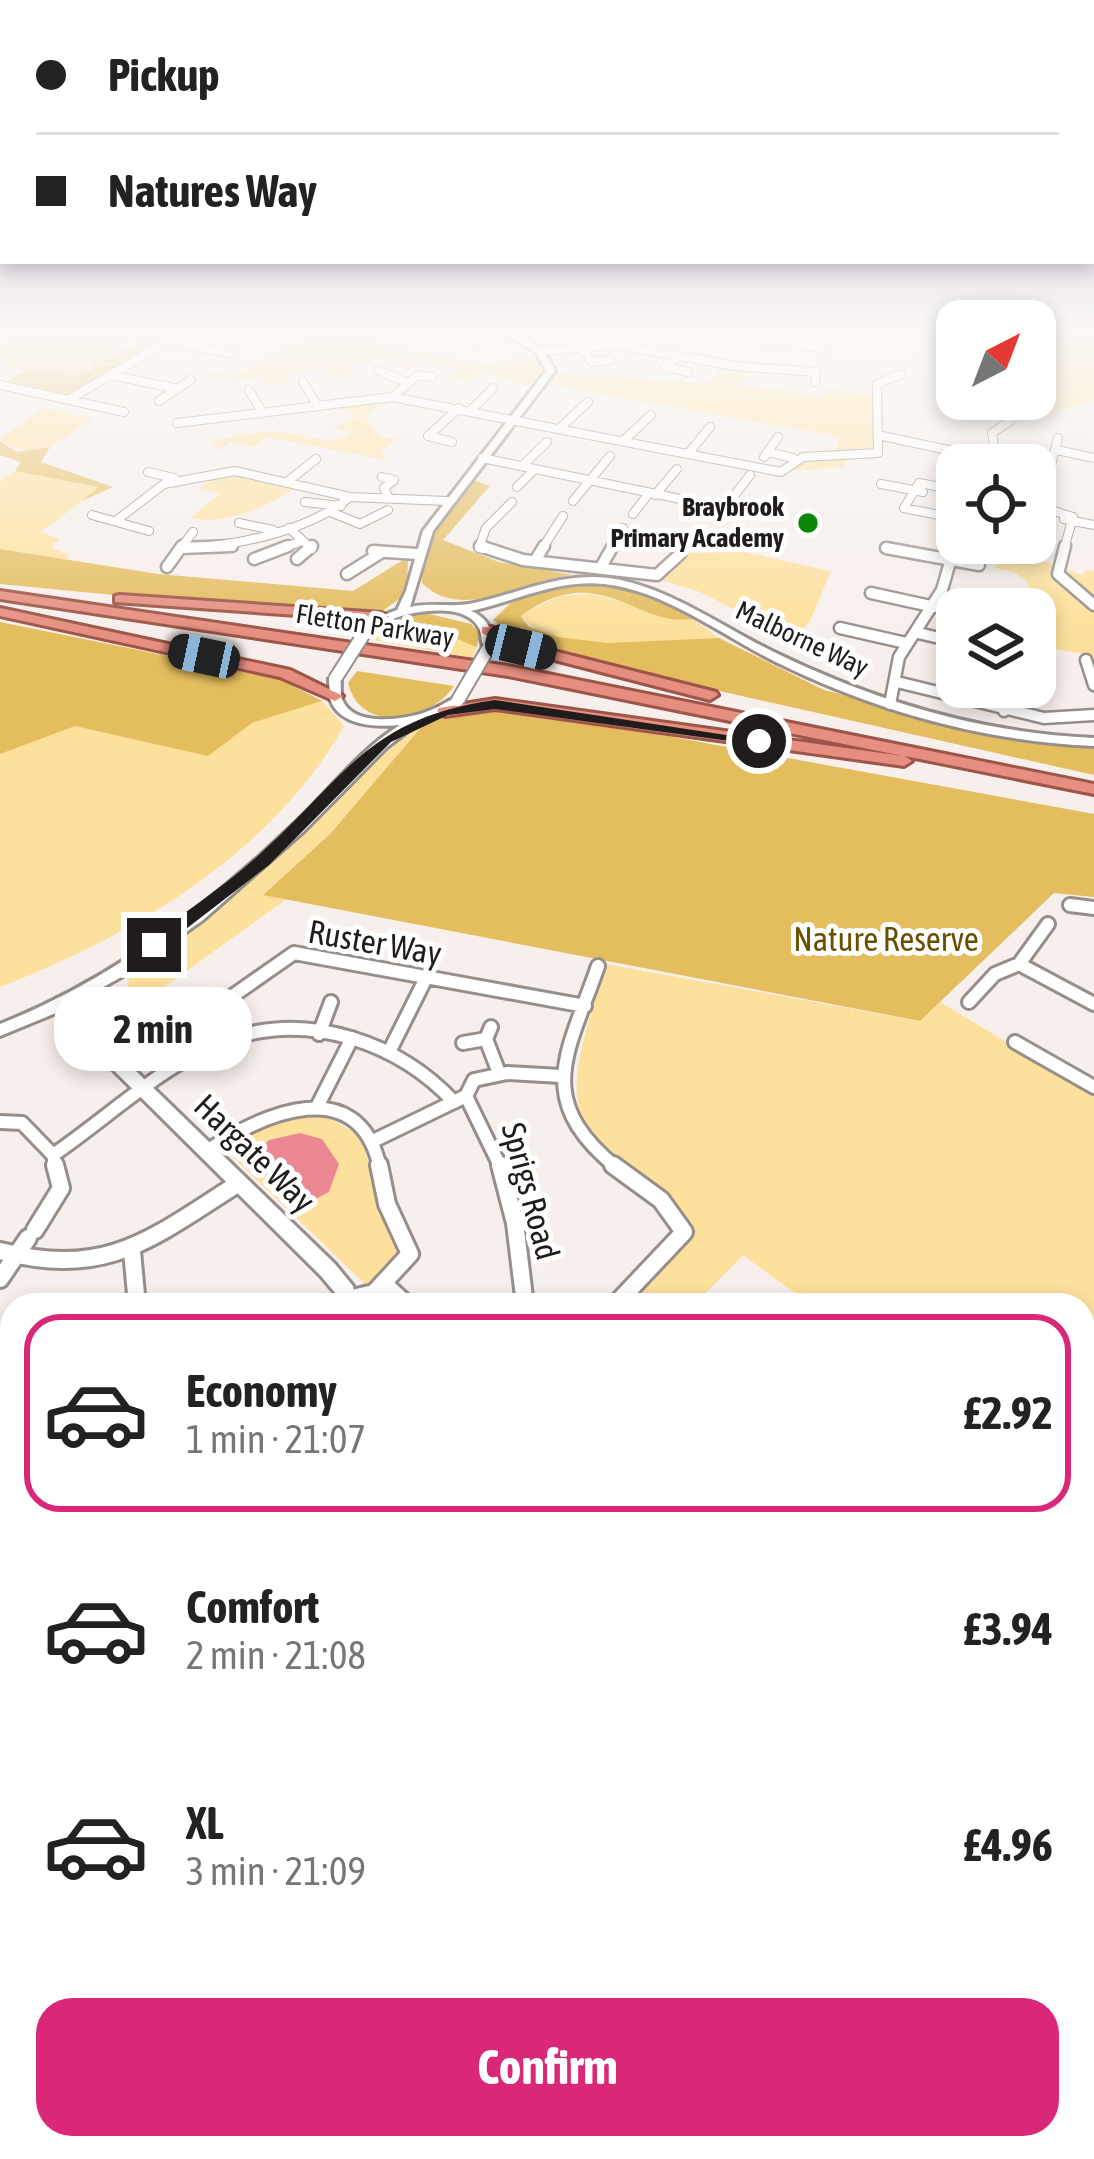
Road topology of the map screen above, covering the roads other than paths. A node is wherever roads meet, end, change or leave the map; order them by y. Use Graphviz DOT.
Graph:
graph roads {
  1 [pos="431,433"];
  2 [pos="503,433"];
  3 [pos="580,433"];
  4 [pos="632,433"];
  5 [pos="706,433"];
  6 [pos="941,433"];
  7 [pos="878,435"];
  8 [pos="778,437"];
  9 [pos="623,441"];
  10 [pos="452,442"];
  11 [pos="547,442"];
  12 [pos="929,444"];
  13 [pos="936,447"];
  14 [pos="1056,450"];
  15 [pos="688,454"];
  16 [pos="916,455"];
  17 [pos="610,456"];
  18 [pos="209,457"];
  19 [pos="482,458"];
  20 [pos="794,458"];
  21 [pos="1094,458"];
  22 [pos="316,460"];
  23 [pos="528,468"];
  24 [pos="677,469"];
  25 [pos="217,472"];
  26 [pos="147,473"];
  27 [pos="750,476"];
  28 [pos="382,477"];
  29 [pos="179,480"];
  30 [pos="589,481"];
  31 [pos="287,482"];
  32 [pos="880,484"];
  33 [pos="517,487"];
  34 [pos="936,487"];
  35 [pos="915,490"];
  36 [pos="652,494"];
  37 [pos="388,496"];
  38 [pos="350,497"];
  39 [pos="447,501"];
  40 [pos="573,501"];
  41 [pos="305,502"];
  42 [pos="512,502"];
  43 [pos="724,509"];
  44 [pos="337,510"];
  45 [pos="388,510"];
  46 [pos="1056,511"];
  47 [pos="936,513"];
  48 [pos="633,514"];
  49 [pos="753,514"];
  50 [pos="92,515"];
  51 [pos="562,516"];
  52 [pos="117,520"];
  53 [pos="1072,521"];
  54 [pos="239,523"];
  55 [pos="1094,525"];
  56 [pos="289,528"];
  57 [pos="623,528"];
  58 [pos="273,530"];
  59 [pos="149,531"];
  60 [pos="193,532"];
  61 [pos="302,541"];
  62 [pos="181,548"];
  63 [pos="886,548"];
  64 [pos="417,554"];
  65 [pos="682,554"];
  66 [pos="297,559"];
  67 [pos="936,559"];
  68 [pos="254,560"];
  69 [pos="536,561"];
  70 [pos="969,564"];
  71 [pos="602,565"];
  72 [pos="979,565"];
  73 [pos="167,567"];
  74 [pos="346,574"];
  75 [pos="615,574"];
  76 [pos="413,591"];
  77 [pos="0,592"];
  78 [pos="872,593"];
  79 [pos="497,600"];
  80 [pos="936,602"];
  81 [pos="936,605"];
  82 [pos="1094,605"];
  83 [pos="434,607"];
  84 [pos="403,610"];
  85 [pos="454,610"];
  86 [pos="0,611"];
  87 [pos="382,617"];
  88 [pos="840,628"];
  89 [pos="485,633"];
  90 [pos="918,633"];
  91 [pos="936,637"];
  92 [pos="906,643"];
  93 [pos="1086,660"];
  94 [pos="897,682"];
  95 [pos="1094,685"];
  96 [pos="335,687"];
  97 [pos="890,704"];
  98 [pos="452,706"];
  99 [pos="1005,708"];
  100 [pos="1004,711"];
  101 [pos="1094,715"];
  102 [pos="359,717"];
  103 [pos="415,722"];
  104 [pos="1094,742"];
  105 [pos="359,763"];
  106 [pos="934,765"];
  107 [pos="1005,769"];
  108 [pos="1094,789"];
  109 [pos="1094,800"];
  110 [pos="1070,905"];
  111 [pos="1094,908"];
  112 [pos="1048,924"];
  113 [pos="1019,964"];
  114 [pos="598,966"];
  115 [pos="426,978"];
  116 [pos="969,1001"];
  117 [pos="332,1002"];
  118 [pos="1094,1003"];
  119 [pos="56,1004"];
  120 [pos="585,1006"];
  121 [pos="0,1030"];
  122 [pos="319,1034"];
  123 [pos="352,1038"];
  124 [pos="224,1042"];
  125 [pos="1015,1042"];
  126 [pos="463,1043"];
  127 [pos="391,1050"];
  128 [pos="1094,1064"];
  129 [pos="499,1073"];
  130 [pos="562,1076"];
  131 [pos="1082,1076"];
  132 [pos="1094,1087"];
  133 [pos="146,1094"];
  134 [pos="460,1099"];
  135 [pos="316,1107"];
  136 [pos="0,1122"];
  137 [pos="371,1142"];
  138 [pos="207,1151"];
  139 [pos="53,1156"];
  140 [pos="239,1183"];
  141 [pos="132,1251"];
  142 [pos="9,1253"];
  143 [pos="0,1279"];
  144 [pos="385,1285"];
  145 [pos="136,1293"];
  146 [pos="342,1293"];
  147 [pos="367,1293"];
  148 [pos="394,1293"];
  149 [pos="524,1293"];
  150 [pos="627,1293"];
  1 -- 10 [label="street"];
  2 -- 19 [label="street"];
  3 -- 9 [label="street"];
  4 -- 9 [label="street"];
  5 -- 15 [label="street"];
  6 -- 12 [label="street"];
  7 -- 12 [label="street"];
  7 -- 20 [label="street"];
  8 -- 20 [label="street"];
  9 -- 15 [label="street"];
  11 -- 23 [label="street"];
  12 -- 13 [label="street"];
  12 -- 16 [label="street"];
  14 -- 21 [label="street"];
  15 -- 20 [label="street"];
  17 -- 30 [label="street"];
  18 -- 25 [label="street"];
  19 -- 23 [label="street"];
  19 -- 39 [label="street"];
  22 -- 31 [label="street"];
  23 -- 30 [label="street"];
  23 -- 33 [label="street"];
  24 -- 36 [label="street"];
  25 -- 29 [label="street"];
  25 -- 31 [label="street"];
  26 -- 29 [label="street"];
  27 -- 43 [label="street"];
  28 -- 37 [label="street"];
  29 -- 52 [label="street"];
  30 -- 36 [label="street"];
  30 -- 40 [label="street"];
  31 -- 38 [label="street"];
  32 -- 35 [label="street"];
  34 -- 35 [label="street"];
  35 -- 47 [label="street"];
  36 -- 43 [label="street"];
  36 -- 48 [label="street"];
  37 -- 38 [label="street"];
  37 -- 39 [label="street"];
  38 -- 44 [label="street"];
  39 -- 64 [label="street"];
  41 -- 44 [label="street"];
  42 -- 69 [label="street"];
  43 -- 49 [label="street"];
  44 -- 45 [label="street"];
  44 -- 56 [label="street"];
  46 -- 53 [label="street"];
  50 -- 52 [label="street"];
  51 -- 69 [label="street"];
  52 -- 59 [label="street"];
  53 -- 55 [label="street"];
  53 -- 82 [label="street"];
  54 -- 58 [label="street"];
  56 -- 58 [label="street"];
  56 -- 61 [label="street"];
  57 -- 71 [label="street"];
  58 -- 62 [label="street"];
  60 -- 62 [label="street"];
  61 -- 66 [label="street"];
  61 -- 68 [label="street"];
  62 -- 73 [label="street"];
  63 -- 67 [label="street"];
  64 -- 74 [label="street"];
  64 -- 76 [label="street"];
  65 -- 75 [label="street"];
  69 -- 71 [label="street"];
  70 -- 72 [label="street"];
  71 -- 75 [label="street"];
  75 -- 79 [label="street, Malborne Way"];
  75 -- 97 [label="street, Malborne Way"];
  76 -- 83 [label="street"];
  76 -- 84 [label="street"];
  77 -- 87 [label="highway"];
  77 -- 107 [label="highway, Fletton Parkway"];
  78 -- 80 [label="street"];
  79 -- 85 [label="street, Malborne Way"];
  79 -- 89 [label="street, Malborne Way"];
  81 -- 90 [label="street"];
  83 -- 84 [label="street"];
  83 -- 85 [label="street"];
  84 -- 87 [label="street"];
  85 -- 89 [label="street"];
  86 -- 96 [label="highway"];
  86 -- 106 [label="highway, Fletton Parkway"];
  87 -- 96 [label="street, bridge"];
  88 -- 92 [label="street"];
  89 -- 98 [label="street, bridge"];
  89 -- 107 [label="highway"];
  90 -- 91 [label="street"];
  90 -- 92 [label="street"];
  92 -- 94 [label="street"];
  93 -- 95 [label="street"];
  94 -- 97 [label="street"];
  94 -- 100 [label="street"];
  96 -- 102 [label="street"];
  97 -- 104 [label="street, Malborne Way"];
  98 -- 103 [label="street"];
  98 -- 106 [label="highway"];
  99 -- 100 [label="street"];
  100 -- 101 [label="street"];
  102 -- 103 [label="street"];
  102 -- 105 [label="street"];
  103 -- 105 [label="street"];
  105 -- 119 [label="street"];
  106 -- 109 [label="highway, Fletton Parkway"];
  107 -- 108 [label="highway, Fletton Parkway"];
  110 -- 111 [label="street"];
  112 -- 113 [label="street"];
  113 -- 116 [label="street"];
  113 -- 118 [label="street"];
  114 -- 120 [label="street"];
  115 -- 120 [label="street, Ruster Way"];
  115 -- 124 [label="street, Ruster Way"];
  115 -- 127 [label="street"];
  117 -- 122 [label="street"];
  119 -- 121 [label="street"];
  119 -- 133 [label="street, Hargate Way"];
  120 -- 130 [label="street"];
  122 -- 123 [label="street, Sprigs Road"];
  122 -- 124 [label="street, Sprigs Road"];
  123 -- 127 [label="street, Sprigs Road"];
  123 -- 135 [label="street"];
  124 -- 133 [label="street, Sprigs Road"];
  125 -- 131 [label="street"];
  126 -- 129 [label="street"];
  127 -- 134 [label="street, Sprigs Road"];
  128 -- 131 [label="street"];
  129 -- 130 [label="street"];
  129 -- 134 [label="street"];
  130 -- 150 [label="street"];
  131 -- 132 [label="street"];
  133 -- 138 [label="street, Hargate Way"];
  133 -- 139 [label="street, Sprigs Road"];
  134 -- 137 [label="street"];
  134 -- 149 [label="street, Sprigs Road"];
  135 -- 137 [label="street"];
  135 -- 138 [label="street"];
  136 -- 139 [label="street"];
  137 -- 144 [label="street"];
  138 -- 140 [label="street, Hargate Way"];
  139 -- 142 [label="street"];
  140 -- 141 [label="street"];
  140 -- 146 [label="street, Hargate Way"];
  141 -- 142 [label="street"];
  141 -- 145 [label="street"];
  142 -- 143 [label="street"];
  144 -- 147 [label="street"];
  144 -- 148 [label="street"];
}
